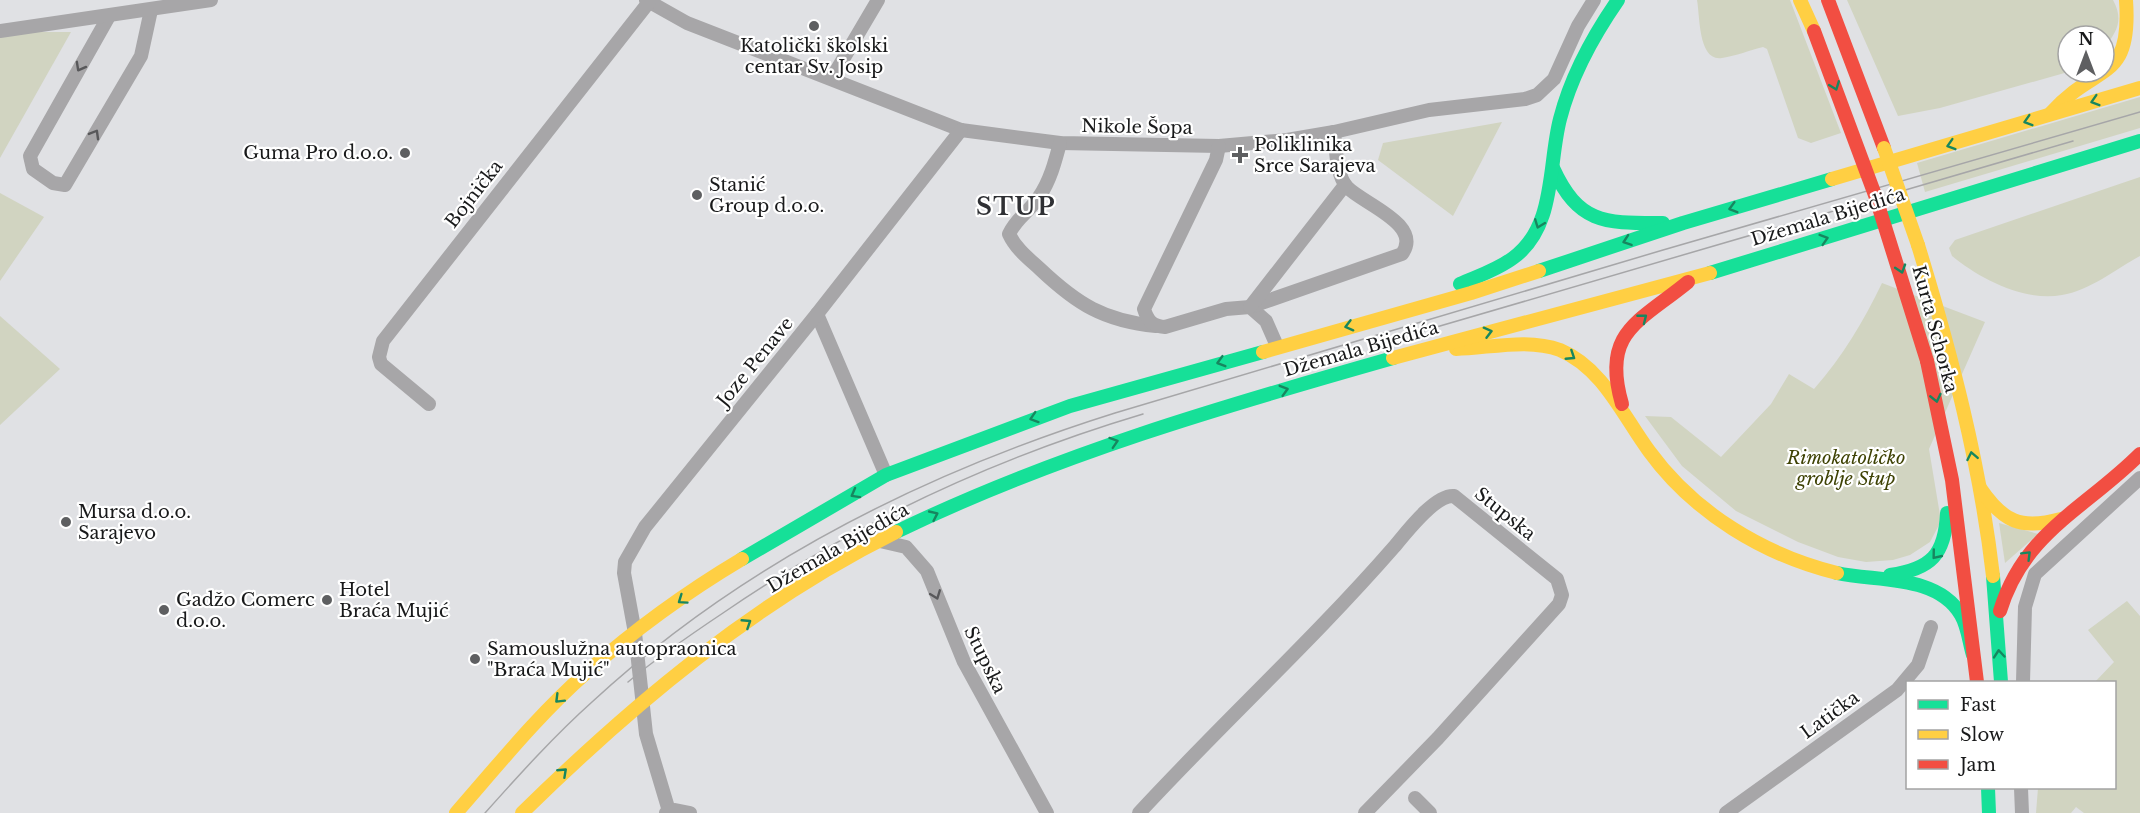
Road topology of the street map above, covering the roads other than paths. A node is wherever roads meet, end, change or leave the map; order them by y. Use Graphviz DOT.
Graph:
graph roads {
  1 [pos="211,0"];
  2 [pos="878,0"];
  3 [pos="1594,0"];
  4 [pos="1618,0"];
  5 [pos="1800,0"];
  6 [pos="1828,0"];
  7 [pos="2127,0"];
  8 [pos="647,1"];
  9 [pos="151,10"];
  10 [pos="2140,10"];
  11 [pos="109,16"];
  12 [pos="0,31"];
  13 [pos="832,78"];
  14 [pos="2140,88"];
  15 [pos="2049,115"];
  16 [pos="961,130"];
  17 [pos="1334,132"];
  18 [pos="2140,141"];
  19 [pos="1060,143"];
  20 [pos="1220,146"];
  21 [pos="2140,152"];
  22 [pos="1552,167"];
  23 [pos="2043,170"];
  24 [pos="1345,185"];
  25 [pos="1683,223"];
  26 [pos="1693,277"];
  27 [pos="1250,307"];
  28 [pos="1406,311"];
  29 [pos="817,314"];
  30 [pos="1156,326"];
  31 [pos="1277,346"];
  32 [pos="1432,348"];
  33 [pos="429,404"];
  34 [pos="1622,408"];
  35 [pos="2138,457"];
  36 [pos="886,475"];
  37 [pos="2140,478"];
  38 [pos="1952,480"];
  39 [pos="1977,483"];
  40 [pos="2062,518"];
  41 [pos="880,541"];
  42 [pos="1859,577"];
  43 [pos="1997,626"];
  44 [pos="1931,627"];
  45 [pos="635,633"];
  46 [pos="1973,656"];
  47 [pos="1977,681"];
  48 [pos="2001,681"];
  49 [pos="2024,681"];
  50 [pos="641,702"];
  51 [pos="1988,789"];
  52 [pos="2002,789"];
  53 [pos="2021,789"];
  54 [pos="1415,798"];
  55 [pos="668,812"];
  56 [pos="456,813"];
  57 [pos="522,813"];
  58 [pos="690,813"];
  59 [pos="1047,813"];
  60 [pos="1139,813"];
  61 [pos="1365,813"];
  62 [pos="1430,813"];
  63 [pos="1726,813"];
  64 [pos="1989,813"];
  65 [pos="2002,813"];
  66 [pos="2022,813"];
  1 -- 9 [label="street"];
  2 -- 13 [label="street"];
  3 -- 17 [label="street, Nikole Šopa"];
  4 -- 22 [label="main road"];
  5 -- 38 [label="main road, Kurta Schorka, one-way, bridge"];
  39 -- 6 [label="main road, Kurta Schorka, one-way, bridge"];
  7 -- 10 [label="main road"];
  7 -- 15 [label="main road"];
  8 -- 13 [label="street, Nikole Šopa"];
  8 -- 33 [label="street, Bojnička"];
  9 -- 11 [label="street"];
  11 -- 9 [label="street, one-way"];
  11 -- 12 [label="street"];
  13 -- 16 [label="street, Nikole Šopa"];
  14 -- 15 [label="main road, Džemala Bijedića, one-way"];
  15 -- 25 [label="main road, Džemala Bijedića, one-way"];
  16 -- 19 [label="street, Nikole Šopa"];
  16 -- 29 [label="street, Joze Penave"];
  17 -- 20 [label="street, Nikole Šopa"];
  17 -- 24 [label="street"];
  18 -- 23 [label="main road, Džemala Bijedića"];
  19 -- 20 [label="street, Nikole Šopa"];
  19 -- 30 [label="street"];
  20 -- 30 [label="street"];
  21 -- 23 [label="main road"];
  22 -- 25 [label="main road"];
  22 -- 28 [label="main road, one-way"];
  26 -- 23 [label="main road, Džemala Bijedića, one-way"];
  24 -- 27 [label="street"];
  24 -- 27 [label="street"];
  25 -- 28 [label="main road, Džemala Bijedića, one-way"];
  32 -- 26 [label="main road, Džemala Bijedića, one-way"];
  34 -- 26 [label="main road, one-way"];
  27 -- 30 [label="street"];
  27 -- 31 [label="street"];
  28 -- 31 [label="main road, Džemala Bijedića, one-way"];
  29 -- 36 [label="street"];
  29 -- 45 [label="street, Joze Penave"];
  31 -- 36 [label="main road, Džemala Bijedića, one-way"];
  32 -- 34 [label="main road, one-way"];
  41 -- 32 [label="main road, Džemala Bijedića, one-way"];
  34 -- 42 [label="main road"];
  35 -- 40 [label="main road"];
  36 -- 45 [label="main road, Džemala Bijedića, one-way"];
  37 -- 49 [label="street"];
  38 -- 42 [label="main road, one-way"];
  38 -- 46 [label="main road, Kurta Schorka"];
  39 -- 40 [label="main road"];
  39 -- 43 [label="main road, Kurta Schorka"];
  43 -- 40 [label="main road, one-way"];
  50 -- 41 [label="main road, Džemala Bijedića, one-way"];
  41 -- 59 [label="street, Stupska, one-way"];
  42 -- 46 [label="main road"];
  48 -- 43 [label="main road, Kurta Schorka, one-way"];
  44 -- 63 [label="street, Latička"];
  45 -- 50 [label="street"];
  45 -- 56 [label="main road, Džemala Bijedića, one-way"];
  46 -- 47 [label="main road, Kurta Schorka"];
  50 -- 55 [label="street"];
  57 -- 50 [label="main road, Džemala Bijedića, one-way"];
  51 -- 64 [label="main road"];
  52 -- 65 [label="main road"];
  53 -- 66 [label="street"];
  54 -- 62 [label="street"];
  55 -- 58 [label="street"];
  60 -- 61 [label="street, Stupska"];
}
